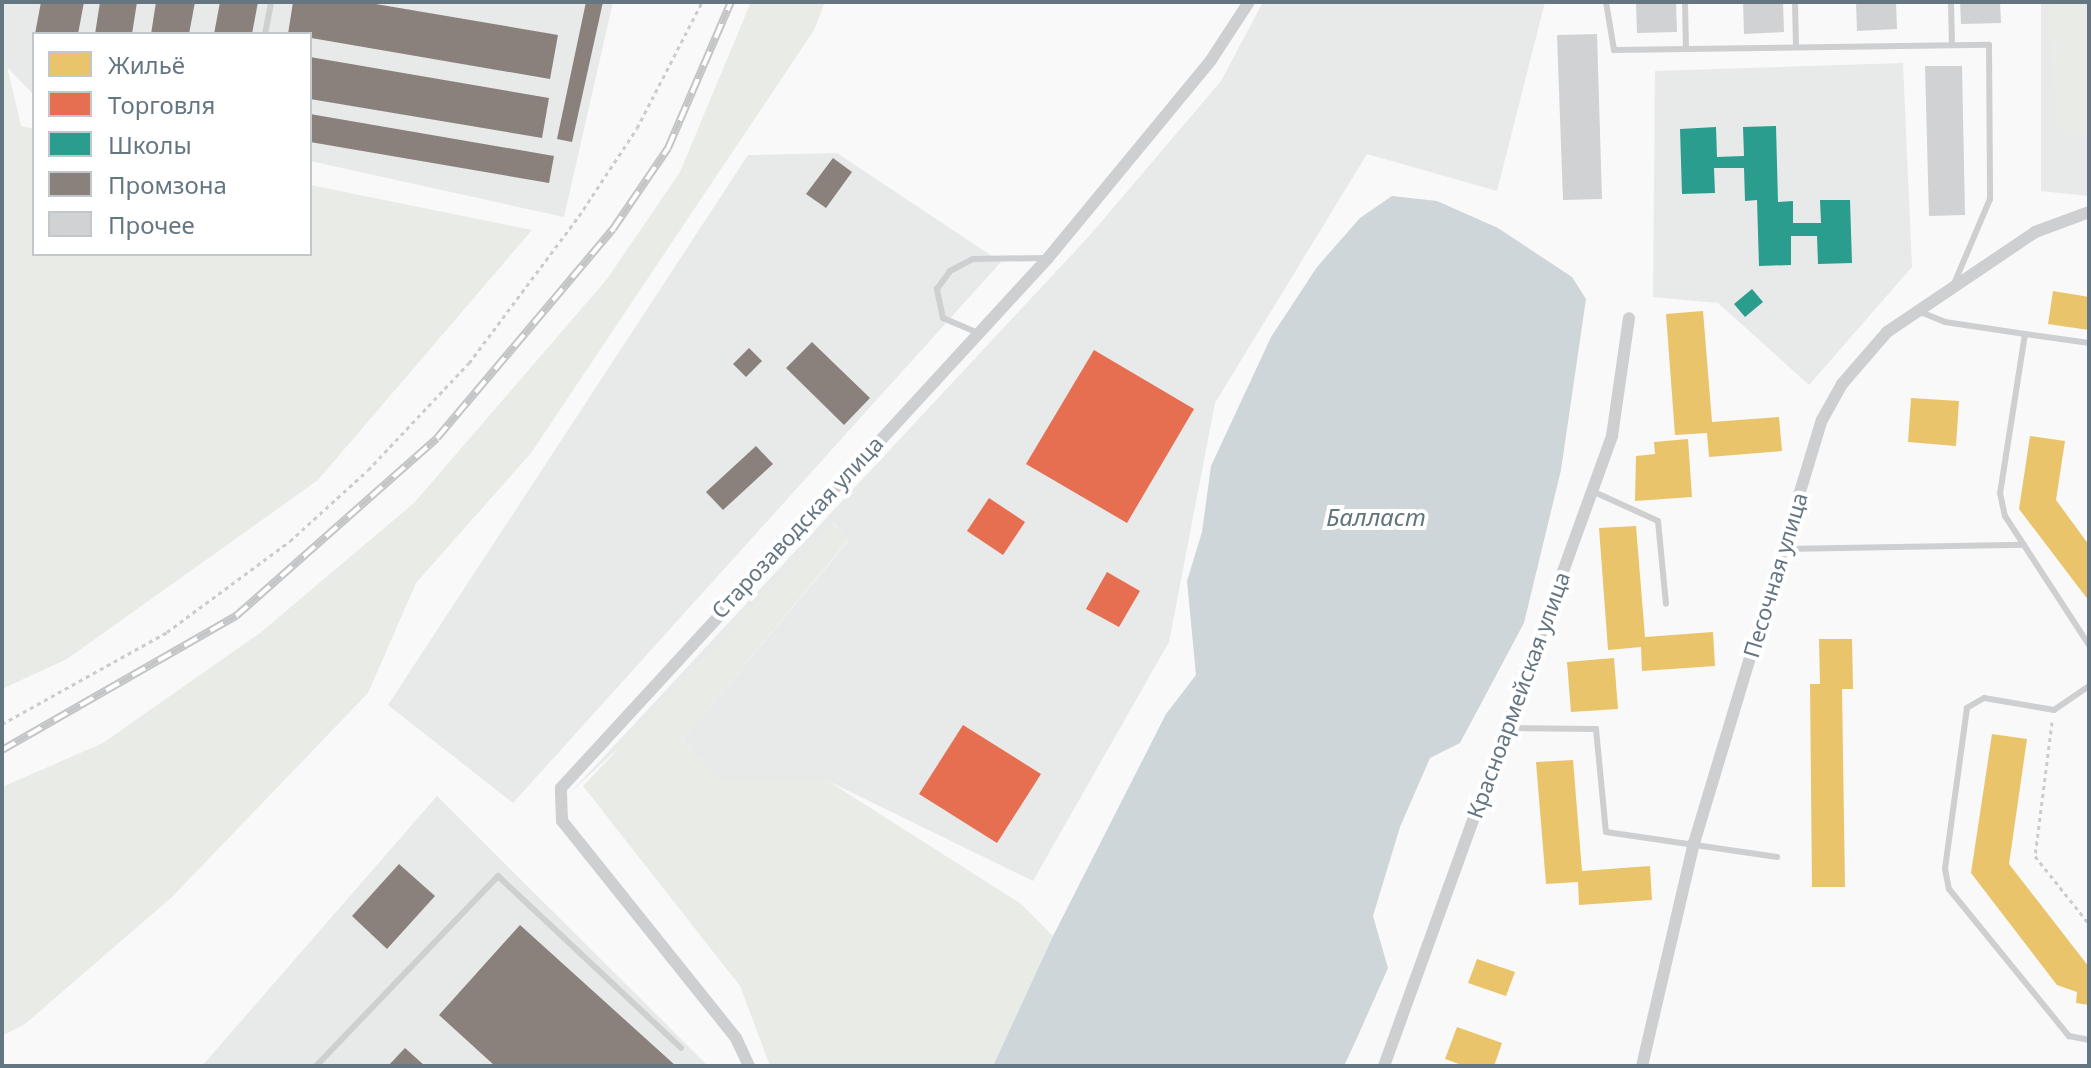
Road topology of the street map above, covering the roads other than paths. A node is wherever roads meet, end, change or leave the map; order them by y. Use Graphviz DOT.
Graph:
graph roads {
  1 [pos="271,2"];
  2 [pos="1249,2"];
  3 [pos="1606,2"];
  4 [pos="1685,2"];
  5 [pos="1795,2"];
  6 [pos="1951,2"];
  7 [pos="265,32"];
  8 [pos="1952,45"];
  9 [pos="1796,47"];
  10 [pos="1686,49"];
  11 [pos="2089,212"];
  12 [pos="1048,258"];
  13 [pos="1952,288"];
  14 [pos="1918,311"];
  15 [pos="1629,318"];
  16 [pos="976,332"];
  17 [pos="2025,334"];
  18 [pos="2089,343"];
  19 [pos="1592,491"];
  20 [pos="2024,545"];
  21 [pos="1783,549"];
  22 [pos="1666,604"];
  23 [pos="2089,645"];
  24 [pos="2089,686"];
  25 [pos="1507,728"];
  26 [pos="1694,843"];
  27 [pos="1777,857"];
  28 [pos="2089,1040"];
  29 [pos="681,1048"];
  30 [pos="316,1066"];
  31 [pos="749,1066"];
  32 [pos="1384,1066"];
  33 [pos="1642,1066"];
  1 -- 7 [label="lane"];
  2 -- 12 [label="street, Старозаводская улица"];
  3 -- 10 [label="lane"];
  4 -- 10 [label="lane"];
  5 -- 9 [label="lane"];
  6 -- 8 [label="lane"];
  8 -- 9 [label="lane"];
  8 -- 13 [label="lane"];
  9 -- 10 [label="lane"];
  11 -- 13 [label="street, Песочная улица"];
  12 -- 16 [label="street, Старозаводская улица"];
  12 -- 16 [label="lane"];
  13 -- 14 [label="street, Песочная улица"];
  14 -- 17 [label="lane"];
  14 -- 21 [label="street, Песочная улица"];
  15 -- 19 [label="street, Красноармейская улица"];
  16 -- 31 [label="street, Старозаводская улица"];
  17 -- 18 [label="lane"];
  17 -- 20 [label="lane"];
  19 -- 22 [label="lane"];
  19 -- 25 [label="street, Красноармейская улица"];
  20 -- 21 [label="lane"];
  20 -- 23 [label="lane"];
  21 -- 26 [label="street, Песочная улица"];
  24 -- 28 [label="lane"];
  25 -- 26 [label="lane"];
  25 -- 32 [label="street, Красноармейская улица"];
  26 -- 27 [label="lane"];
  26 -- 33 [label="street, Песочная улица"];
  29 -- 30 [label="lane"];
}
